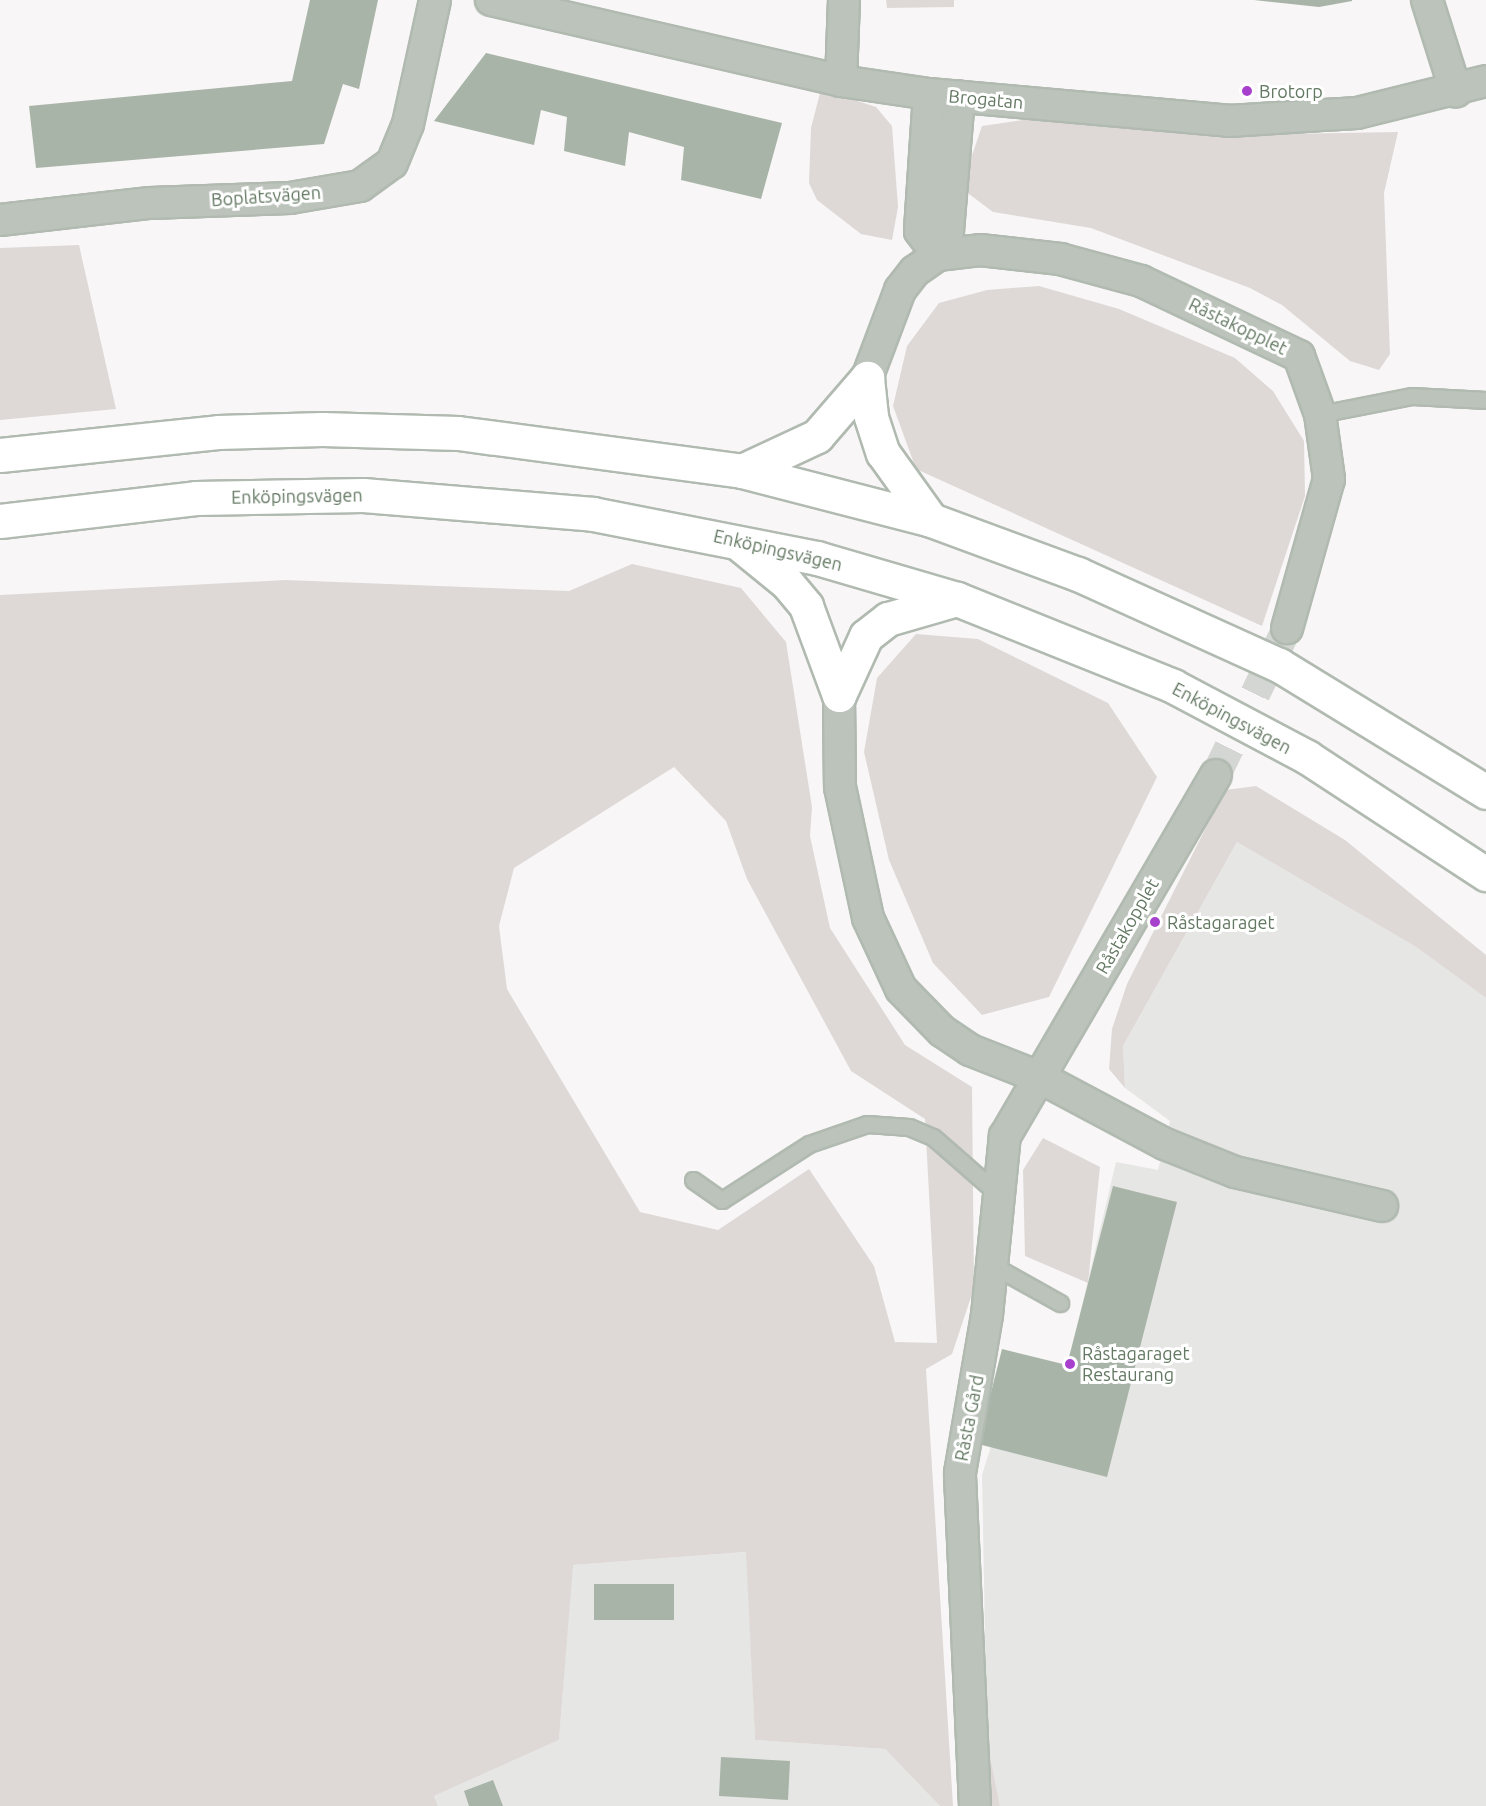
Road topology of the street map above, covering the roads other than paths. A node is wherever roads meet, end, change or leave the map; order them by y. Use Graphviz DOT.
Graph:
graph roads {
  1 [pos="435,0"];
  2 [pos="491,0"];
  3 [pos="844,0"];
  4 [pos="1427,0"];
  5 [pos="841,81"];
  6 [pos="1486,81"];
  7 [pos="1456,92"];
  8 [pos="929,94"];
  9 [pos="959,96"];
  10 [pos="0,220"];
  11 [pos="938,255"];
  12 [pos="867,378"];
  13 [pos="1486,400"];
  14 [pos="1320,414"];
  15 [pos="0,455"];
  16 [pos="742,471"];
  17 [pos="931,520"];
  18 [pos="0,521"];
  19 [pos="731,538"];
  20 [pos="957,599"];
  21 [pos="1287,628"];
  22 [pos="839,695"];
  23 [pos="1216,776"];
  24 [pos="1486,792"];
  25 [pos="1486,874"];
  26 [pos="1039,1077"];
  27 [pos="693,1180"];
  28 [pos="997,1193"];
  29 [pos="1382,1206"];
  30 [pos="992,1265"];
  31 [pos="1060,1304"];
  32 [pos="975,1806"];
  1 -- 10 [label="street, Boplatsvägen"];
  2 -- 5 [label="street, Brogatan"];
  3 -- 5 [label="street"];
  4 -- 7 [label="street"];
  5 -- 8 [label="street, Brogatan"];
  6 -- 7 [label="street, Brogatan"];
  7 -- 9 [label="street, Brogatan"];
  8 -- 9 [label="street, Brogatan"];
  8 -- 11 [label="street"];
  9 -- 11 [label="street"];
  11 -- 12 [label="street"];
  11 -- 14 [label="street, Råstakopplet"];
  12 -- 16 [label="main road"];
  12 -- 17 [label="main road"];
  13 -- 14 [label="lane"];
  14 -- 21 [label="street, Råstakopplet"];
  15 -- 16 [label="main road"];
  16 -- 17 [label="main road"];
  17 -- 24 [label="main road"];
  18 -- 19 [label="main road, Enköpingsvägen"];
  19 -- 20 [label="main road, Enköpingsvägen"];
  19 -- 22 [label="main road"];
  20 -- 22 [label="main road"];
  20 -- 25 [label="main road, Enköpingsvägen"];
  22 -- 26 [label="street"];
  23 -- 26 [label="street, Råstakopplet"];
  26 -- 28 [label="street, Råsta Gård"];
  26 -- 29 [label="street"];
  27 -- 28 [label="lane"];
  28 -- 30 [label="street, Råsta Gård"];
  30 -- 31 [label="lane"];
  30 -- 32 [label="street, Råsta Gård"];
}
